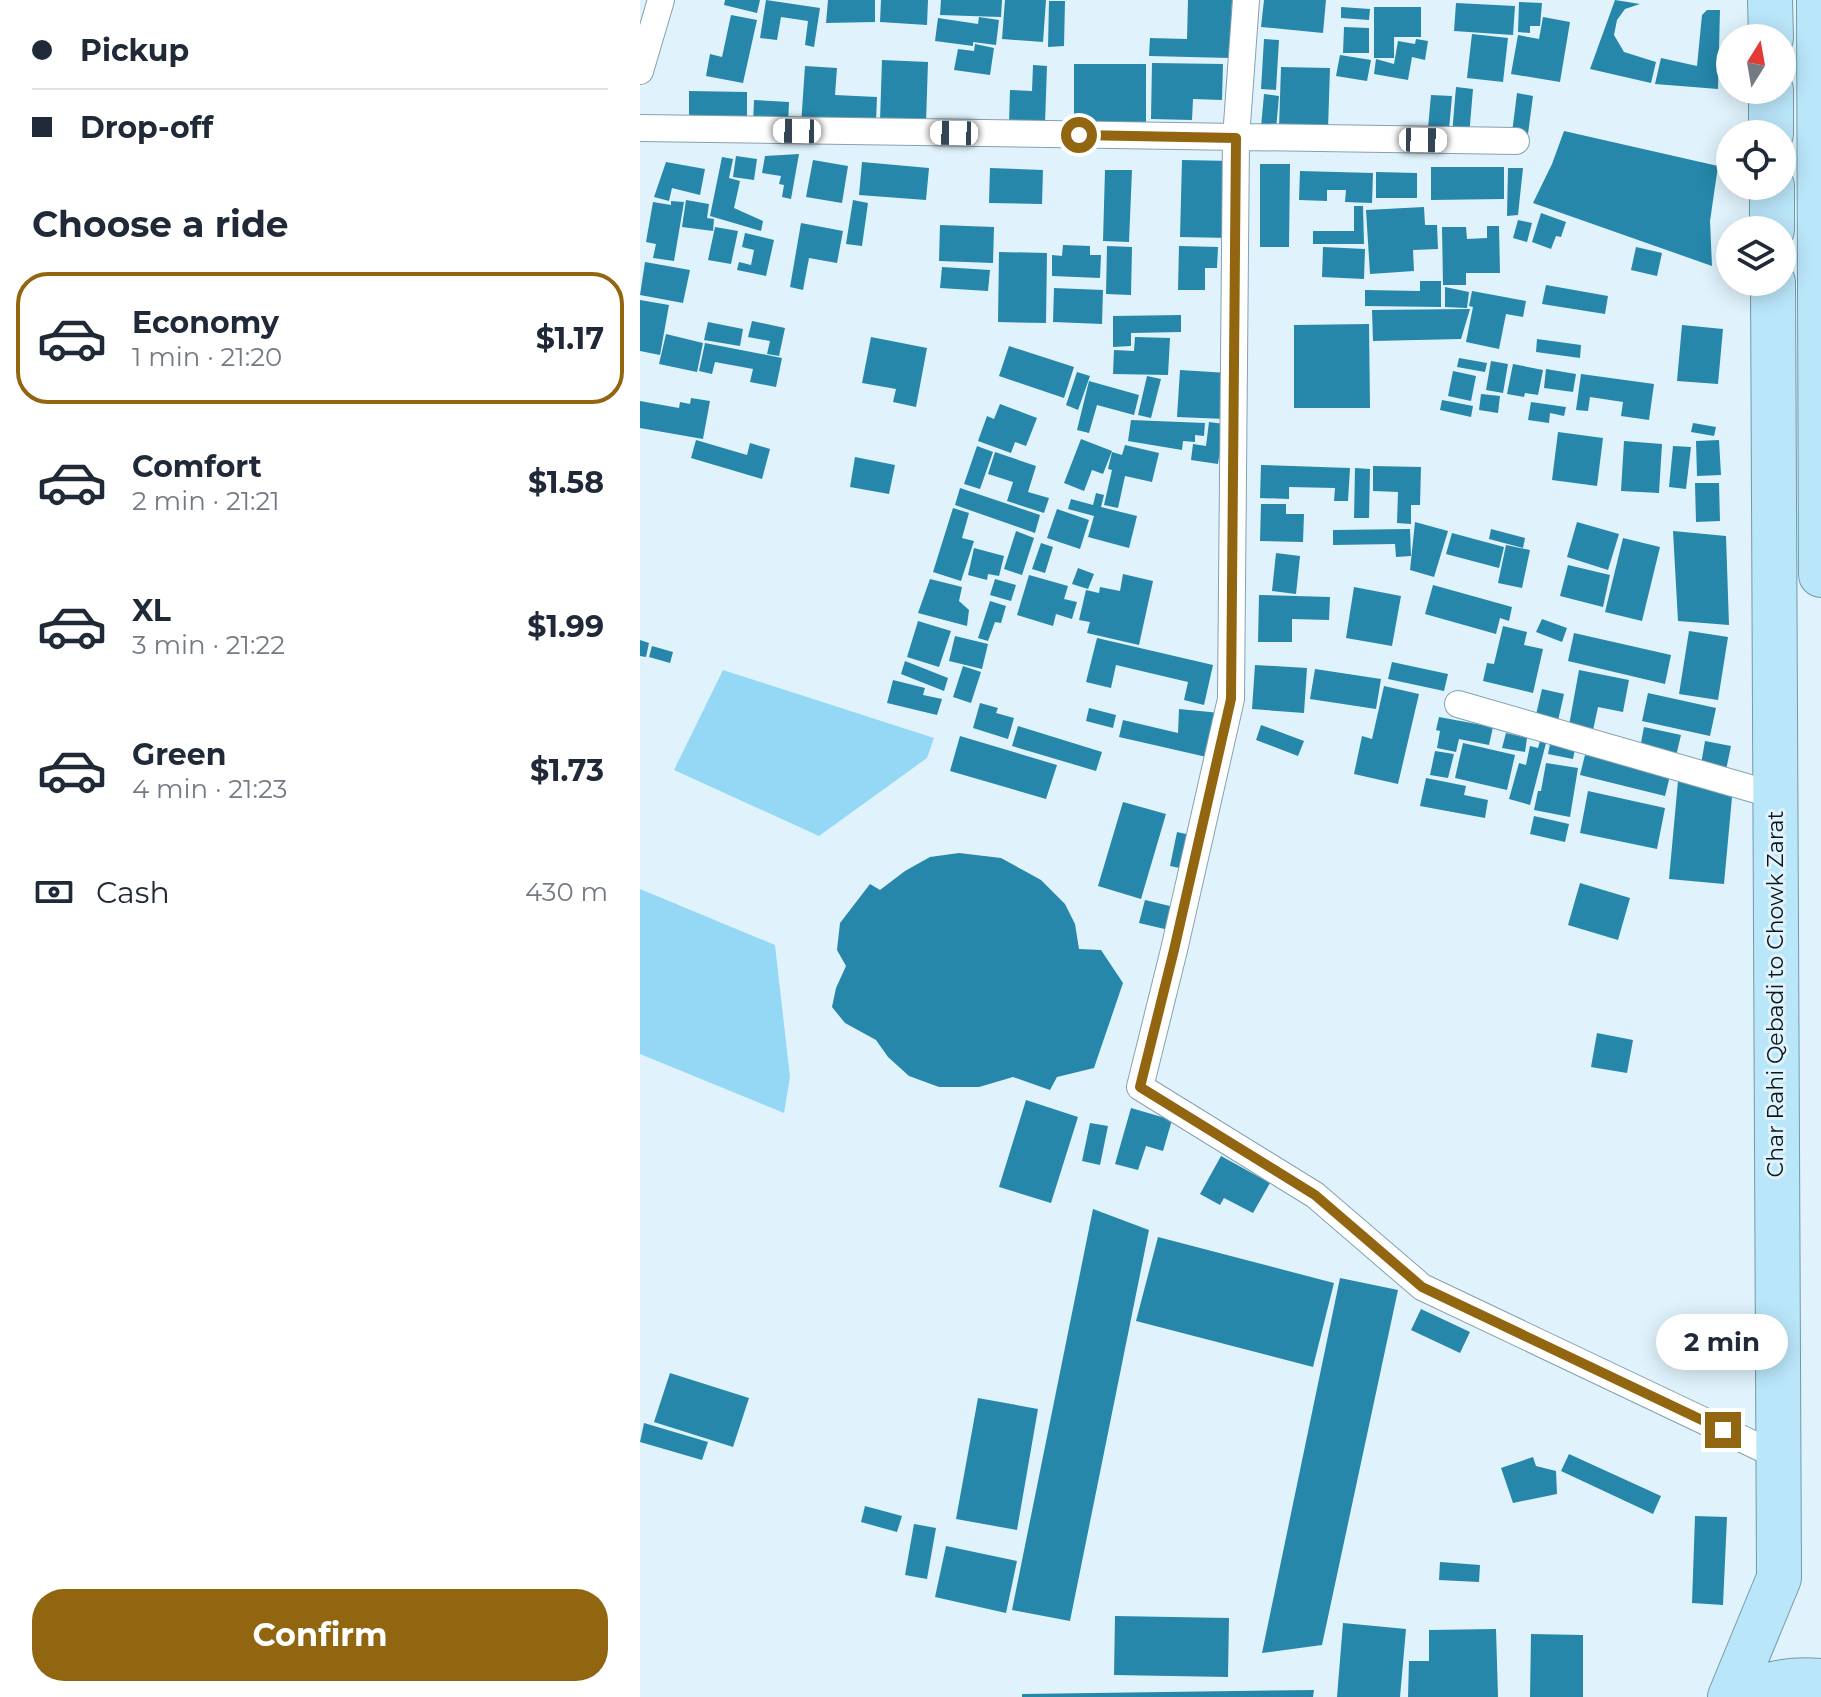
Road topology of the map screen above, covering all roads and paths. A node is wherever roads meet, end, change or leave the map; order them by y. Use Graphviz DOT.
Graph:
graph roads {
  1 [pos="661,0"];
  2 [pos="1246,0"];
  3 [pos="1770,0"];
  4 [pos="1819,0"];
  5 [pos="1771,24"];
  6 [pos="640,71"];
  7 [pos="640,128"];
  8 [pos="1236,138"];
  9 [pos="1516,141"];
  10 [pos="1773,296"];
  11 [pos="1773,340"];
  12 [pos="1820,342"];
  13 [pos="1821,575"];
  14 [pos="1458,704"];
  15 [pos="1774,795"];
  16 [pos="1778,1456"];
  17 [pos="1821,1681"];
  18 [pos="1730,1697"];
  19 [pos="1741,1697"];
  1 -- 6 [label="street"];
  2 -- 8 [label="street"];
  3 -- 5 [label="highway"];
  4 -- 12 [label="highway"];
  7 -- 8 [label="street"];
  8 -- 9 [label="street"];
  8 -- 16 [label="street"];
  10 -- 11 [label="highway, Char Rahi Qebadi to Chowk Zarat"];
  11 -- 12 [label="street"];
  11 -- 15 [label="highway, Char Rahi Qebadi to Chowk Zarat"];
  12 -- 13 [label="highway"];
  14 -- 15 [label="street"];
  15 -- 16 [label="highway, Char Rahi Qebadi to Chowk Zarat"];
  16 -- 18 [label="highway, Char Rahi Qebadi to Chowk Zarat"];
  17 -- 19 [label="highway"];
}
